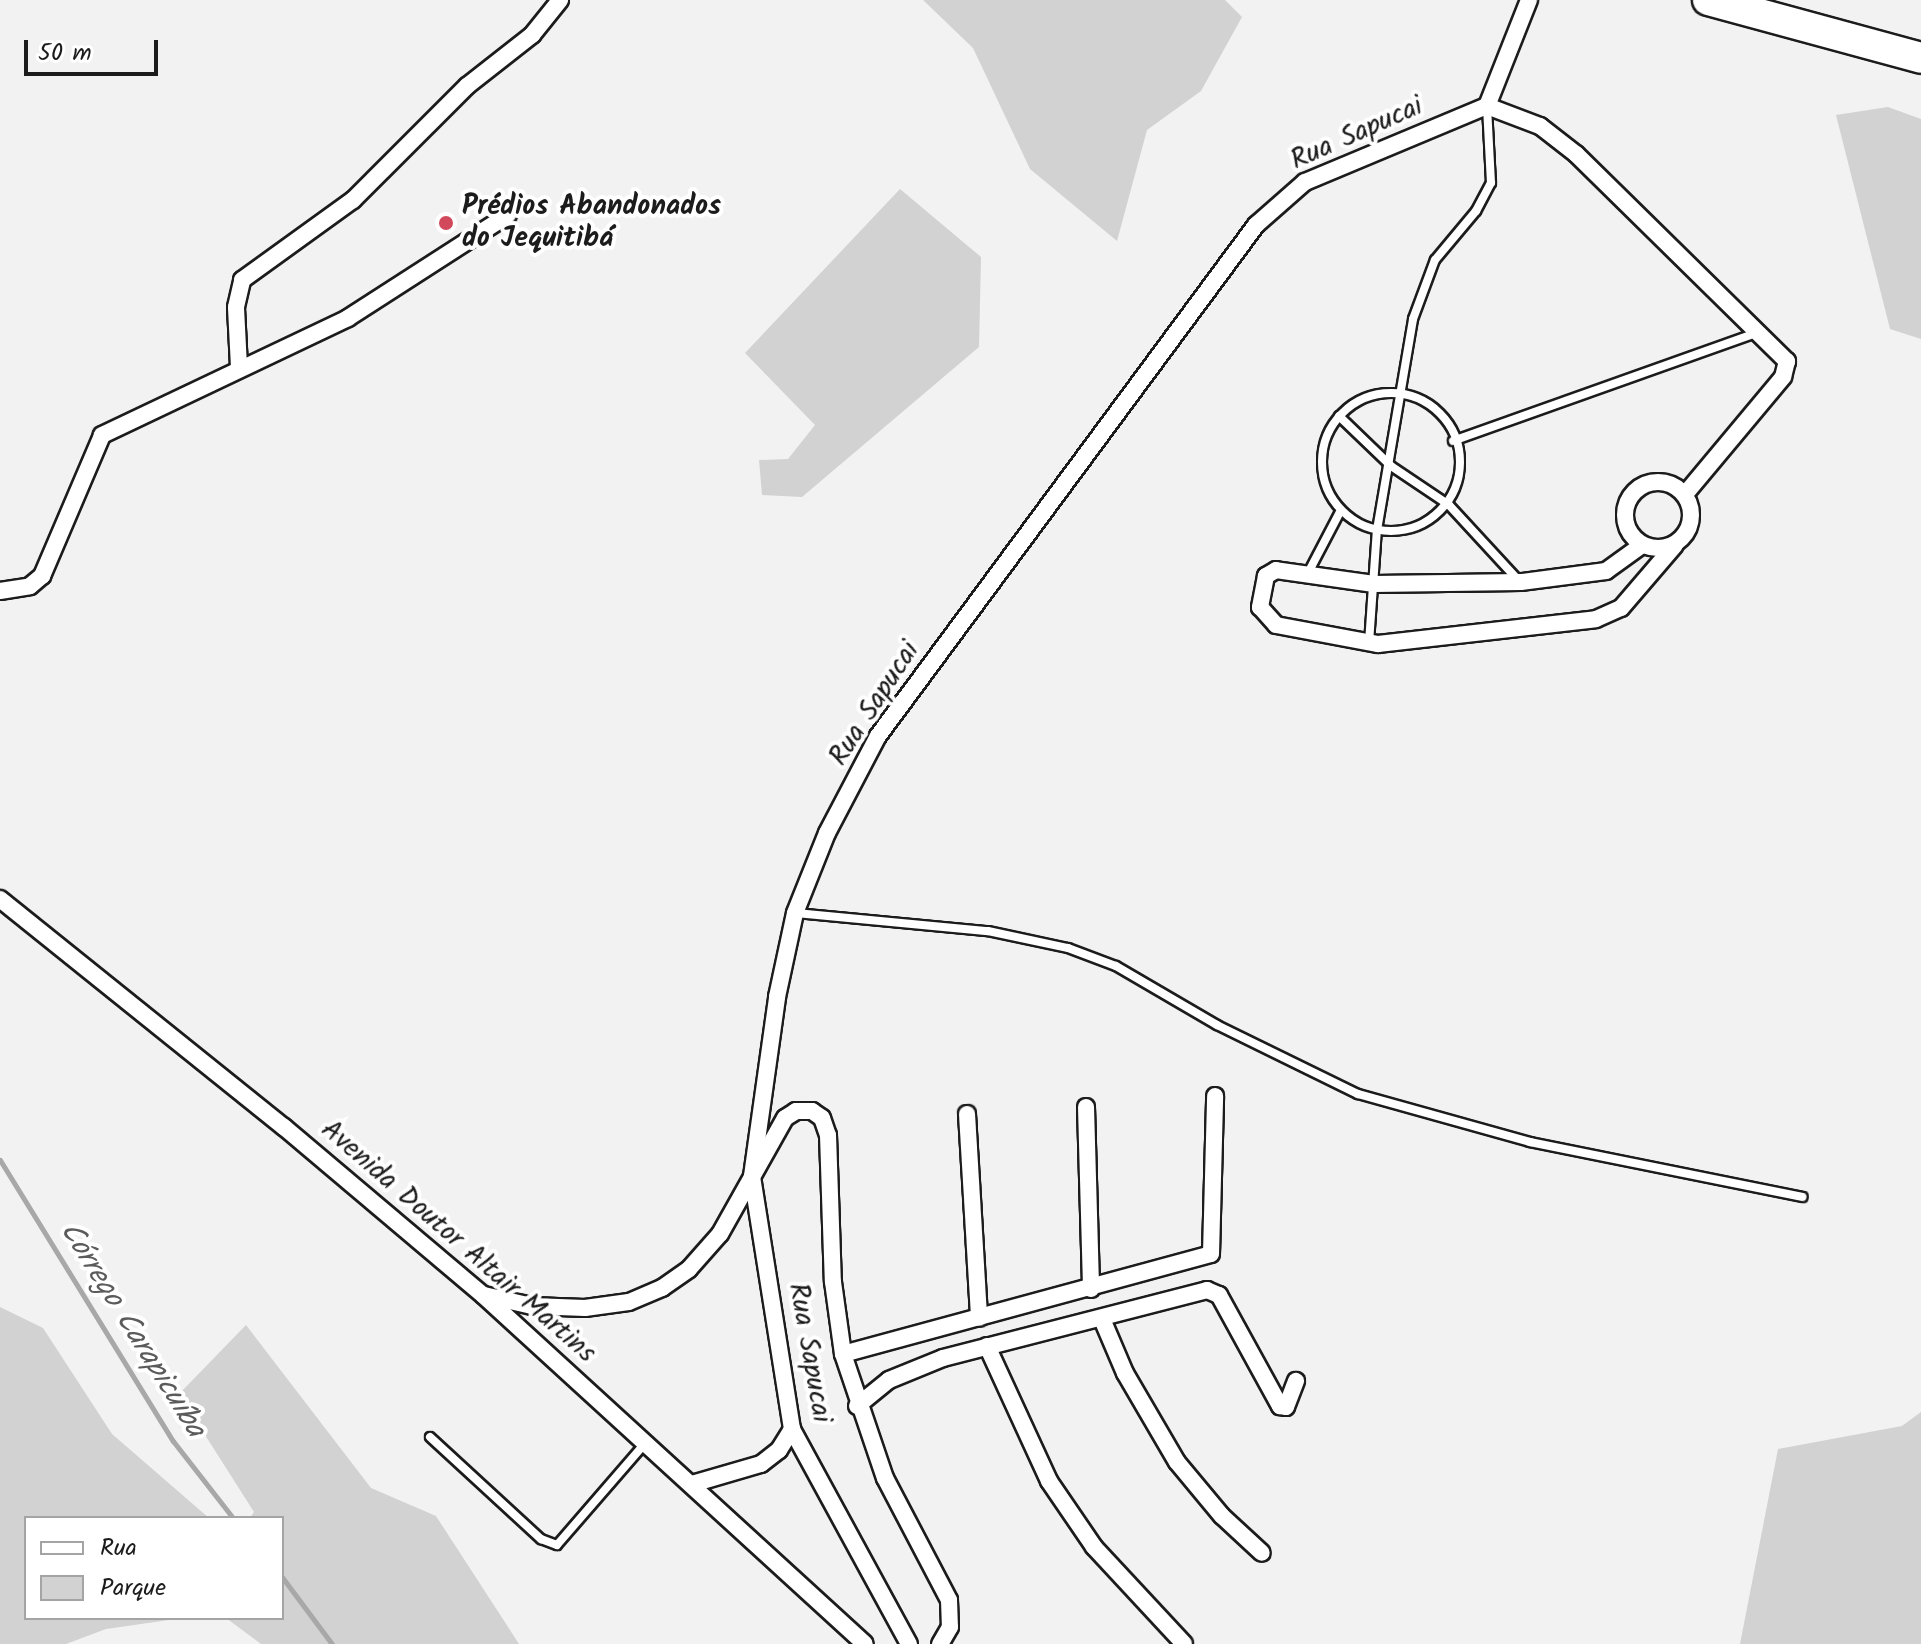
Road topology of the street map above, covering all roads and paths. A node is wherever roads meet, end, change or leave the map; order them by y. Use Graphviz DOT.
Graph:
graph roads {
  1 [pos="560,0"];
  2 [pos="1529,0"];
  3 [pos="1708,0"];
  4 [pos="1921,58"];
  5 [pos="1487,106"];
  6 [pos="508,215"];
  7 [pos="1759,333"];
  8 [pos="239,367"];
  9 [pos="1401,390"];
  10 [pos="1339,416"];
  11 [pos="1453,441"];
  12 [pos="1391,466"];
  13 [pos="1685,494"];
  14 [pos="1449,505"];
  15 [pos="1341,510"];
  16 [pos="1377,530"];
  17 [pos="1642,545"];
  18 [pos="1675,545"];
  19 [pos="1308,573"];
  20 [pos="1521,582"];
  21 [pos="1374,584"];
  22 [pos="0,591"];
  23 [pos="1369,643"];
  24 [pos="0,899"];
  25 [pos="795,913"];
  26 [pos="1215,1096"];
  27 [pos="1086,1107"];
  28 [pos="967,1114"];
  29 [pos="752,1176"];
  30 [pos="1802,1197"];
  31 [pos="1091,1289"];
  32 [pos="483,1295"];
  33 [pos="979,1318"];
  34 [pos="1102,1319"];
  35 [pos="987,1346"];
  36 [pos="843,1354"];
  37 [pos="1296,1381"];
  38 [pos="857,1406"];
  39 [pos="792,1429"];
  40 [pos="430,1437"];
  41 [pos="647,1440"];
  42 [pos="692,1484"];
  43 [pos="1262,1553"];
  44 [pos="865,1644"];
  45 [pos="909,1644"];
  46 [pos="940,1644"];
  47 [pos="1184,1644"];
  1 -- 8 [label="street"];
  2 -- 5 [label="street"];
  3 -- 4 [label="highway"];
  5 -- 7 [label="street"];
  5 -- 9 [label="lane"];
  5 -- 25 [label="street, Rua Sapucai"];
  6 -- 8 [label="street"];
  7 -- 11 [label="lane"];
  7 -- 13 [label="street"];
  8 -- 22 [label="street"];
  9 -- 10 [label="lane"];
  9 -- 11 [label="lane"];
  9 -- 12 [label="lane"];
  10 -- 12 [label="lane"];
  10 -- 15 [label="lane"];
  11 -- 14 [label="lane"];
  12 -- 14 [label="lane"];
  12 -- 16 [label="lane"];
  13 -- 17 [label="street"];
  13 -- 18 [label="street"];
  14 -- 16 [label="lane"];
  14 -- 20 [label="lane"];
  15 -- 16 [label="lane"];
  15 -- 19 [label="lane"];
  16 -- 21 [label="lane"];
  17 -- 18 [label="street"];
  17 -- 20 [label="street"];
  18 -- 23 [label="street"];
  19 -- 21 [label="street"];
  19 -- 23 [label="street"];
  20 -- 21 [label="street"];
  21 -- 23 [label="lane"];
  24 -- 32 [label="street, Avenida Doutor Altair Martins"];
  25 -- 29 [label="street, Rua Sapucai"];
  25 -- 30 [label="lane"];
  26 -- 31 [label="street"];
  27 -- 31 [label="street"];
  28 -- 33 [label="street"];
  29 -- 32 [label="street"];
  29 -- 36 [label="street"];
  29 -- 39 [label="street, Rua Sapucai"];
  31 -- 33 [label="street"];
  32 -- 41 [label="street, Avenida Doutor Altair Martins"];
  33 -- 36 [label="street"];
  34 -- 35 [label="street"];
  34 -- 37 [label="street"];
  34 -- 43 [label="street"];
  35 -- 38 [label="street"];
  35 -- 47 [label="street"];
  36 -- 38 [label="street"];
  38 -- 46 [label="street"];
  39 -- 42 [label="street"];
  39 -- 45 [label="street, Rua Sapucai"];
  40 -- 41 [label="lane"];
  41 -- 42 [label="street, Avenida Doutor Altair Martins"];
  42 -- 44 [label="street, Avenida Doutor Altair Martins"];
}
